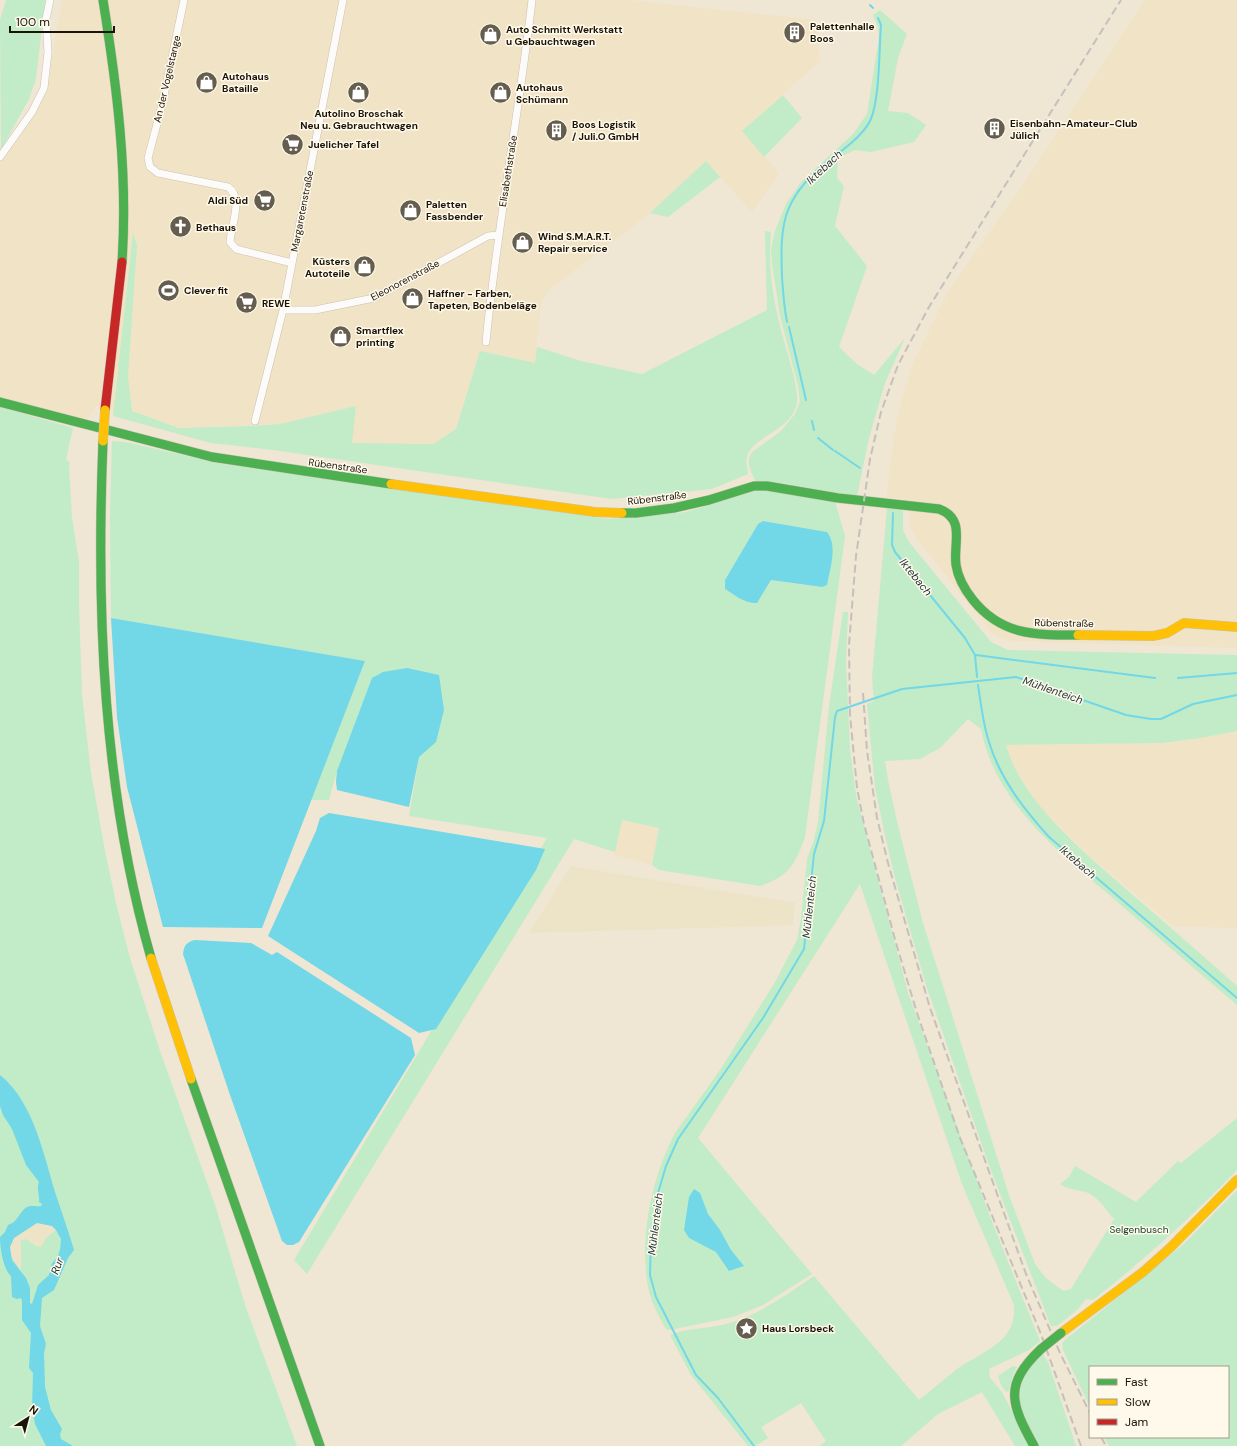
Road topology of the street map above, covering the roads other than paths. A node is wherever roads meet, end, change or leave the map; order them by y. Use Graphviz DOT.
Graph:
graph roads {
  1 [pos="50,0"];
  2 [pos="184,0"];
  3 [pos="343,0"];
  4 [pos="532,0"];
  5 [pos="105,3"];
  6 [pos="0,157"];
  7 [pos="499,234"];
  8 [pos="292,263"];
  9 [pos="283,310"];
  10 [pos="486,342"];
  11 [pos="0,402"];
  12 [pos="255,422"];
  13 [pos="1237,627"];
  14 [pos="1237,1180"];
  15 [pos="320,1446"];
  16 [pos="1034,1446"];
  1 -- 6 [label="street"];
  2 -- 8 [label="street, An der Vogelstange"];
  3 -- 8 [label="street, Margaretenstraße"];
  4 -- 7 [label="street, Elisabethstraße"];
  5 -- 15 [label="main road, bridge"];
  7 -- 9 [label="street, Eleonorenstraße"];
  7 -- 10 [label="street, Elisabethstraße"];
  8 -- 9 [label="street, Margaretenstraße"];
  9 -- 12 [label="street, Margaretenstraße"];
  11 -- 13 [label="main road, Rübenstraße"];
  14 -- 16 [label="main road, bridge"];
}
